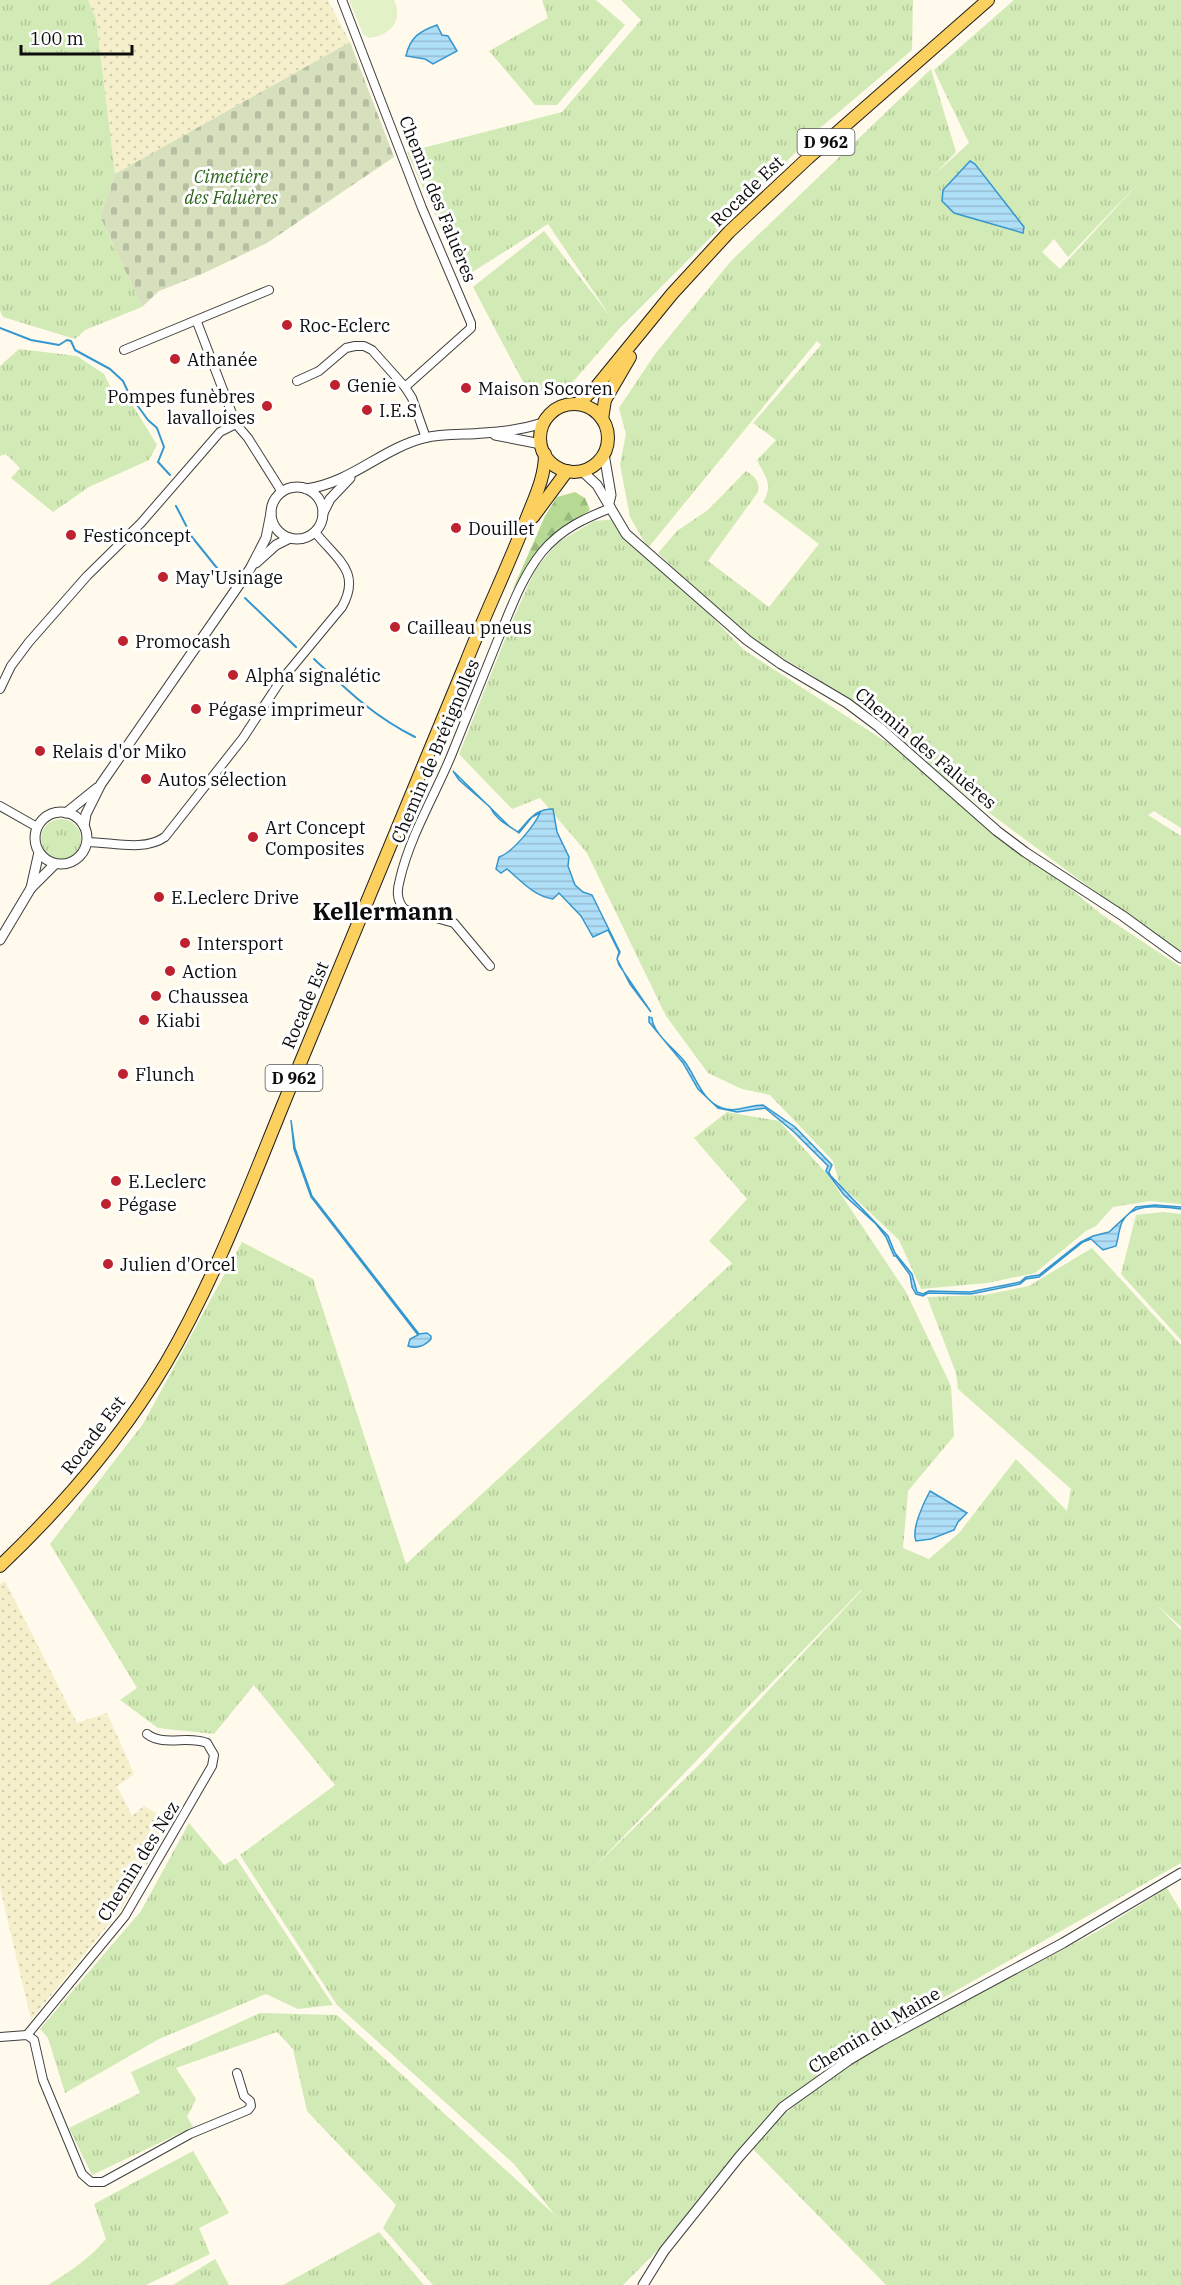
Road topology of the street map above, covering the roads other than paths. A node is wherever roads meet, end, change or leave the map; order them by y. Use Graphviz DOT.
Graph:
graph roads {
  1 [pos="342,0"];
  2 [pos="988,0"];
  3 [pos="269,290"];
  4 [pos="672,294"];
  5 [pos="196,322"];
  6 [pos="124,350"];
  7 [pos="297,381"];
  8 [pos="405,387"];
  9 [pos="578,404"];
  10 [pos="602,419"];
  11 [pos="543,423"];
  12 [pos="236,424"];
  13 [pos="486,433"];
  14 [pos="426,438"];
  15 [pos="543,449"];
  16 [pos="604,454"];
  17 [pos="567,471"];
  18 [pos="582,471"];
  19 [pos="354,474"];
  20 [pos="306,489"];
  21 [pos="282,492"];
  22 [pos="610,506"];
  23 [pos="271,513"];
  24 [pos="322,513"];
  25 [pos="315,532"];
  26 [pos="290,538"];
  27 [pos="516,547"];
  28 [pos="250,569"];
  29 [pos="0,689"];
  30 [pos="101,784"];
  31 [pos="1,807"];
  32 [pos="66,813"];
  33 [pos="84,826"];
  34 [pos="38,827"];
  35 [pos="87,842"];
  36 [pos="39,852"];
  37 [pos="55,864"];
  38 [pos="31,888"];
  39 [pos="0,940"];
  40 [pos="1181,958"];
  41 [pos="490,966"];
  42 [pos="0,1566"];
  43 [pos="147,1734"];
  44 [pos="1181,1873"];
  45 [pos="27,2035"];
  46 [pos="0,2037"];
  47 [pos="237,2073"];
  48 [pos="643,2285"];
  1 -- 8 [label="street, Chemin des Faluères"];
  2 -- 4 [label="main road, Rocade Est / D 962"];
  3 -- 5 [label="street"];
  4 -- 9 [label="main road, Rocade Est / D 962"];
  4 -- 10 [label="main road, Rocade Est / D 962"];
  5 -- 6 [label="street"];
  5 -- 12 [label="street"];
  7 -- 8 [label="street"];
  8 -- 14 [label="street"];
  9 -- 10 [label="main road"];
  9 -- 11 [label="main road"];
  10 -- 16 [label="main road"];
  11 -- 13 [label="street"];
  11 -- 15 [label="main road"];
  12 -- 21 [label="street"];
  12 -- 29 [label="street"];
  13 -- 14 [label="street"];
  13 -- 15 [label="street"];
  14 -- 19 [label="street"];
  15 -- 17 [label="main road"];
  15 -- 27 [label="main road, Rocade Est / D 962"];
  16 -- 18 [label="main road"];
  16 -- 22 [label="street, Chemin des Faluères"];
  17 -- 18 [label="main road"];
  17 -- 27 [label="main road, Rocade Est / D 962"];
  18 -- 22 [label="street, Chemin des Faluères"];
  19 -- 20 [label="street"];
  19 -- 24 [label="street"];
  20 -- 21 [label="street"];
  20 -- 24 [label="street"];
  21 -- 23 [label="street"];
  22 -- 40 [label="street, Chemin des Faluères"];
  22 -- 41 [label="street, Chemin de Brétignolles"];
  23 -- 26 [label="street"];
  23 -- 28 [label="street"];
  24 -- 25 [label="street"];
  25 -- 26 [label="street"];
  25 -- 35 [label="street"];
  26 -- 28 [label="street"];
  27 -- 42 [label="main road, Rocade Est / D 962"];
  28 -- 30 [label="street"];
  30 -- 32 [label="street"];
  30 -- 33 [label="street"];
  31 -- 34 [label="street"];
  32 -- 33 [label="street"];
  32 -- 34 [label="street"];
  33 -- 35 [label="street"];
  34 -- 36 [label="street"];
  35 -- 37 [label="street"];
  36 -- 37 [label="street"];
  36 -- 38 [label="street"];
  37 -- 38 [label="street"];
  38 -- 39 [label="street"];
  43 -- 45 [label="street, Chemin des Nez"];
  44 -- 48 [label="street, Chemin du Maine"];
  45 -- 46 [label="street"];
  45 -- 47 [label="street"];
}
